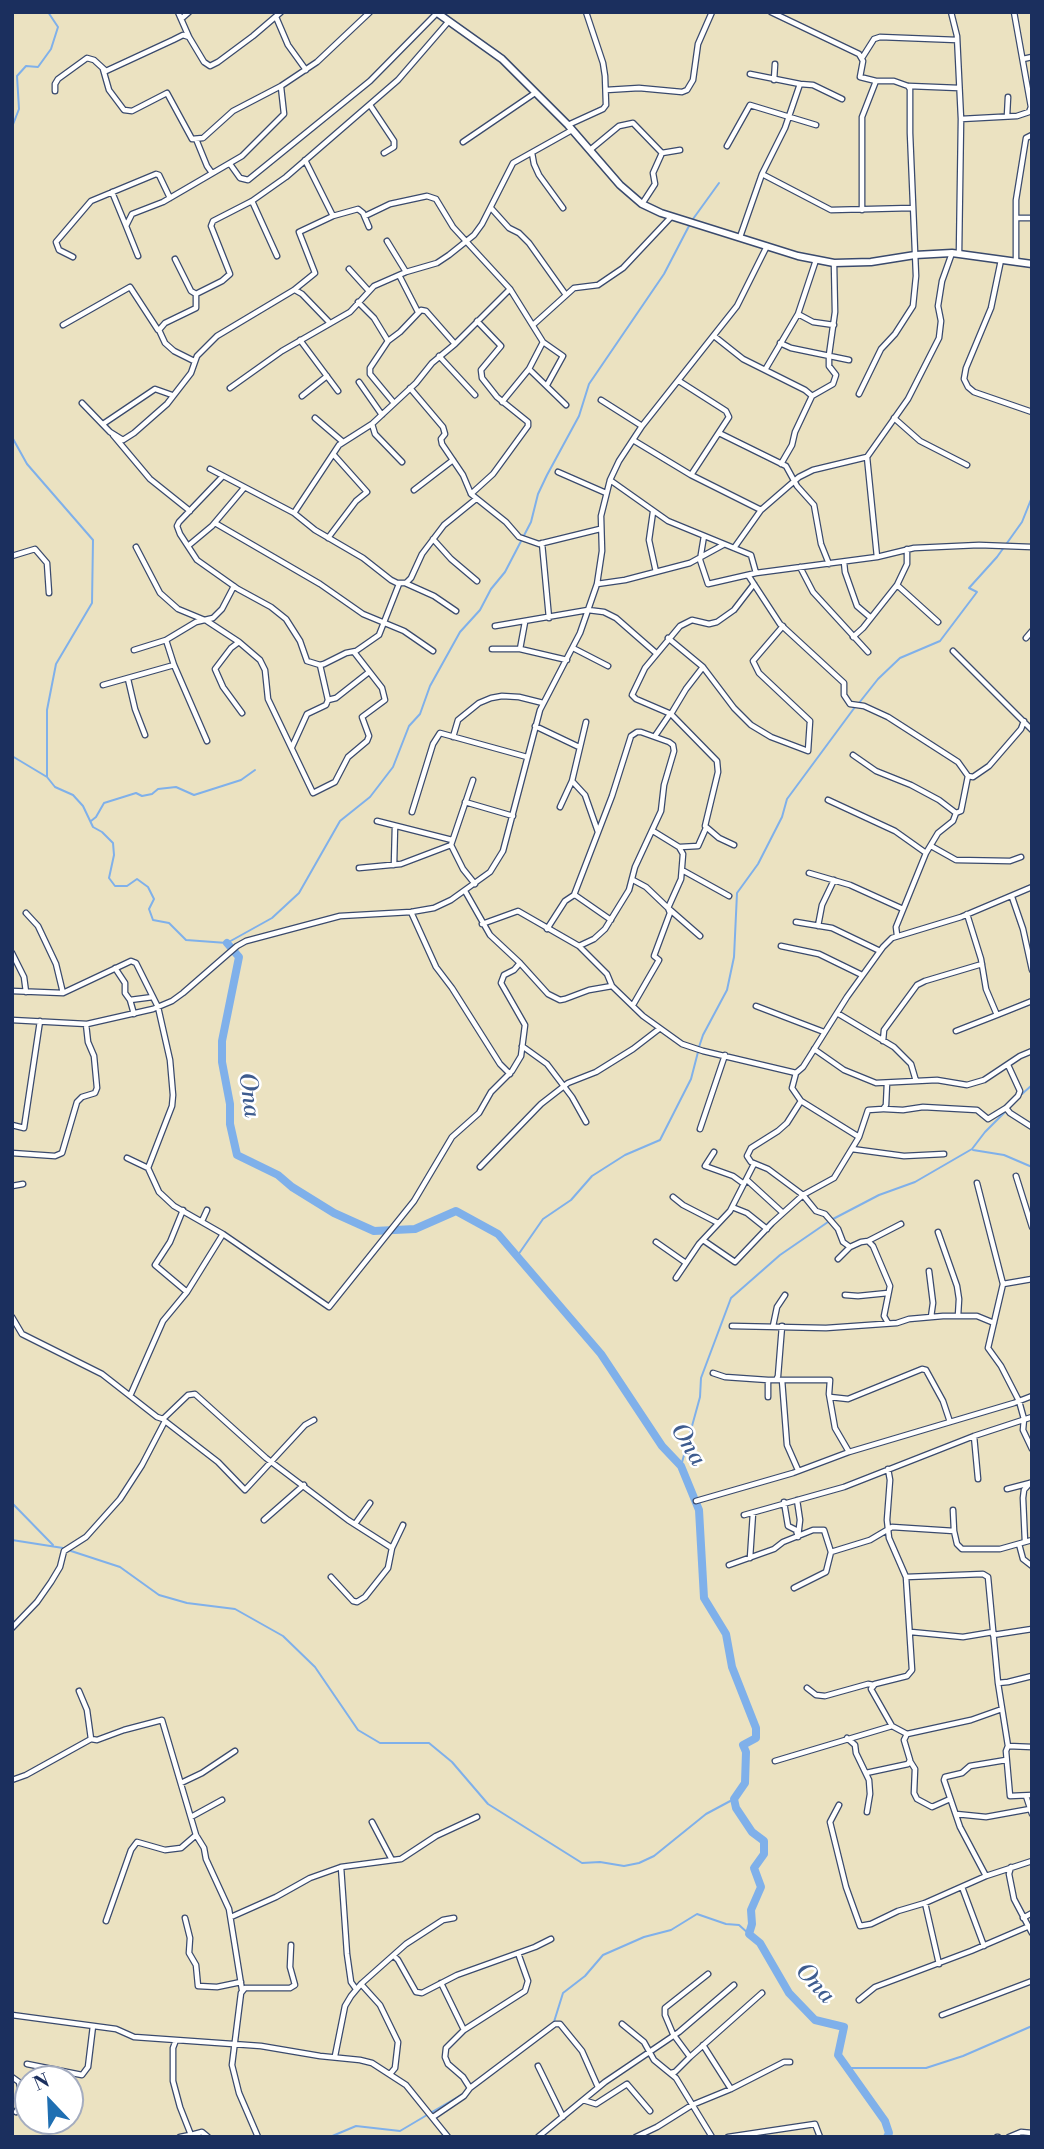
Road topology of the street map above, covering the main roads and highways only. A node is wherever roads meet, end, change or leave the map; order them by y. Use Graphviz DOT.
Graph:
graph roads {
  1 [pos="437,12"];
  2 [pos="1032,264"];
  1 -- 2 [label="main road"];
}
